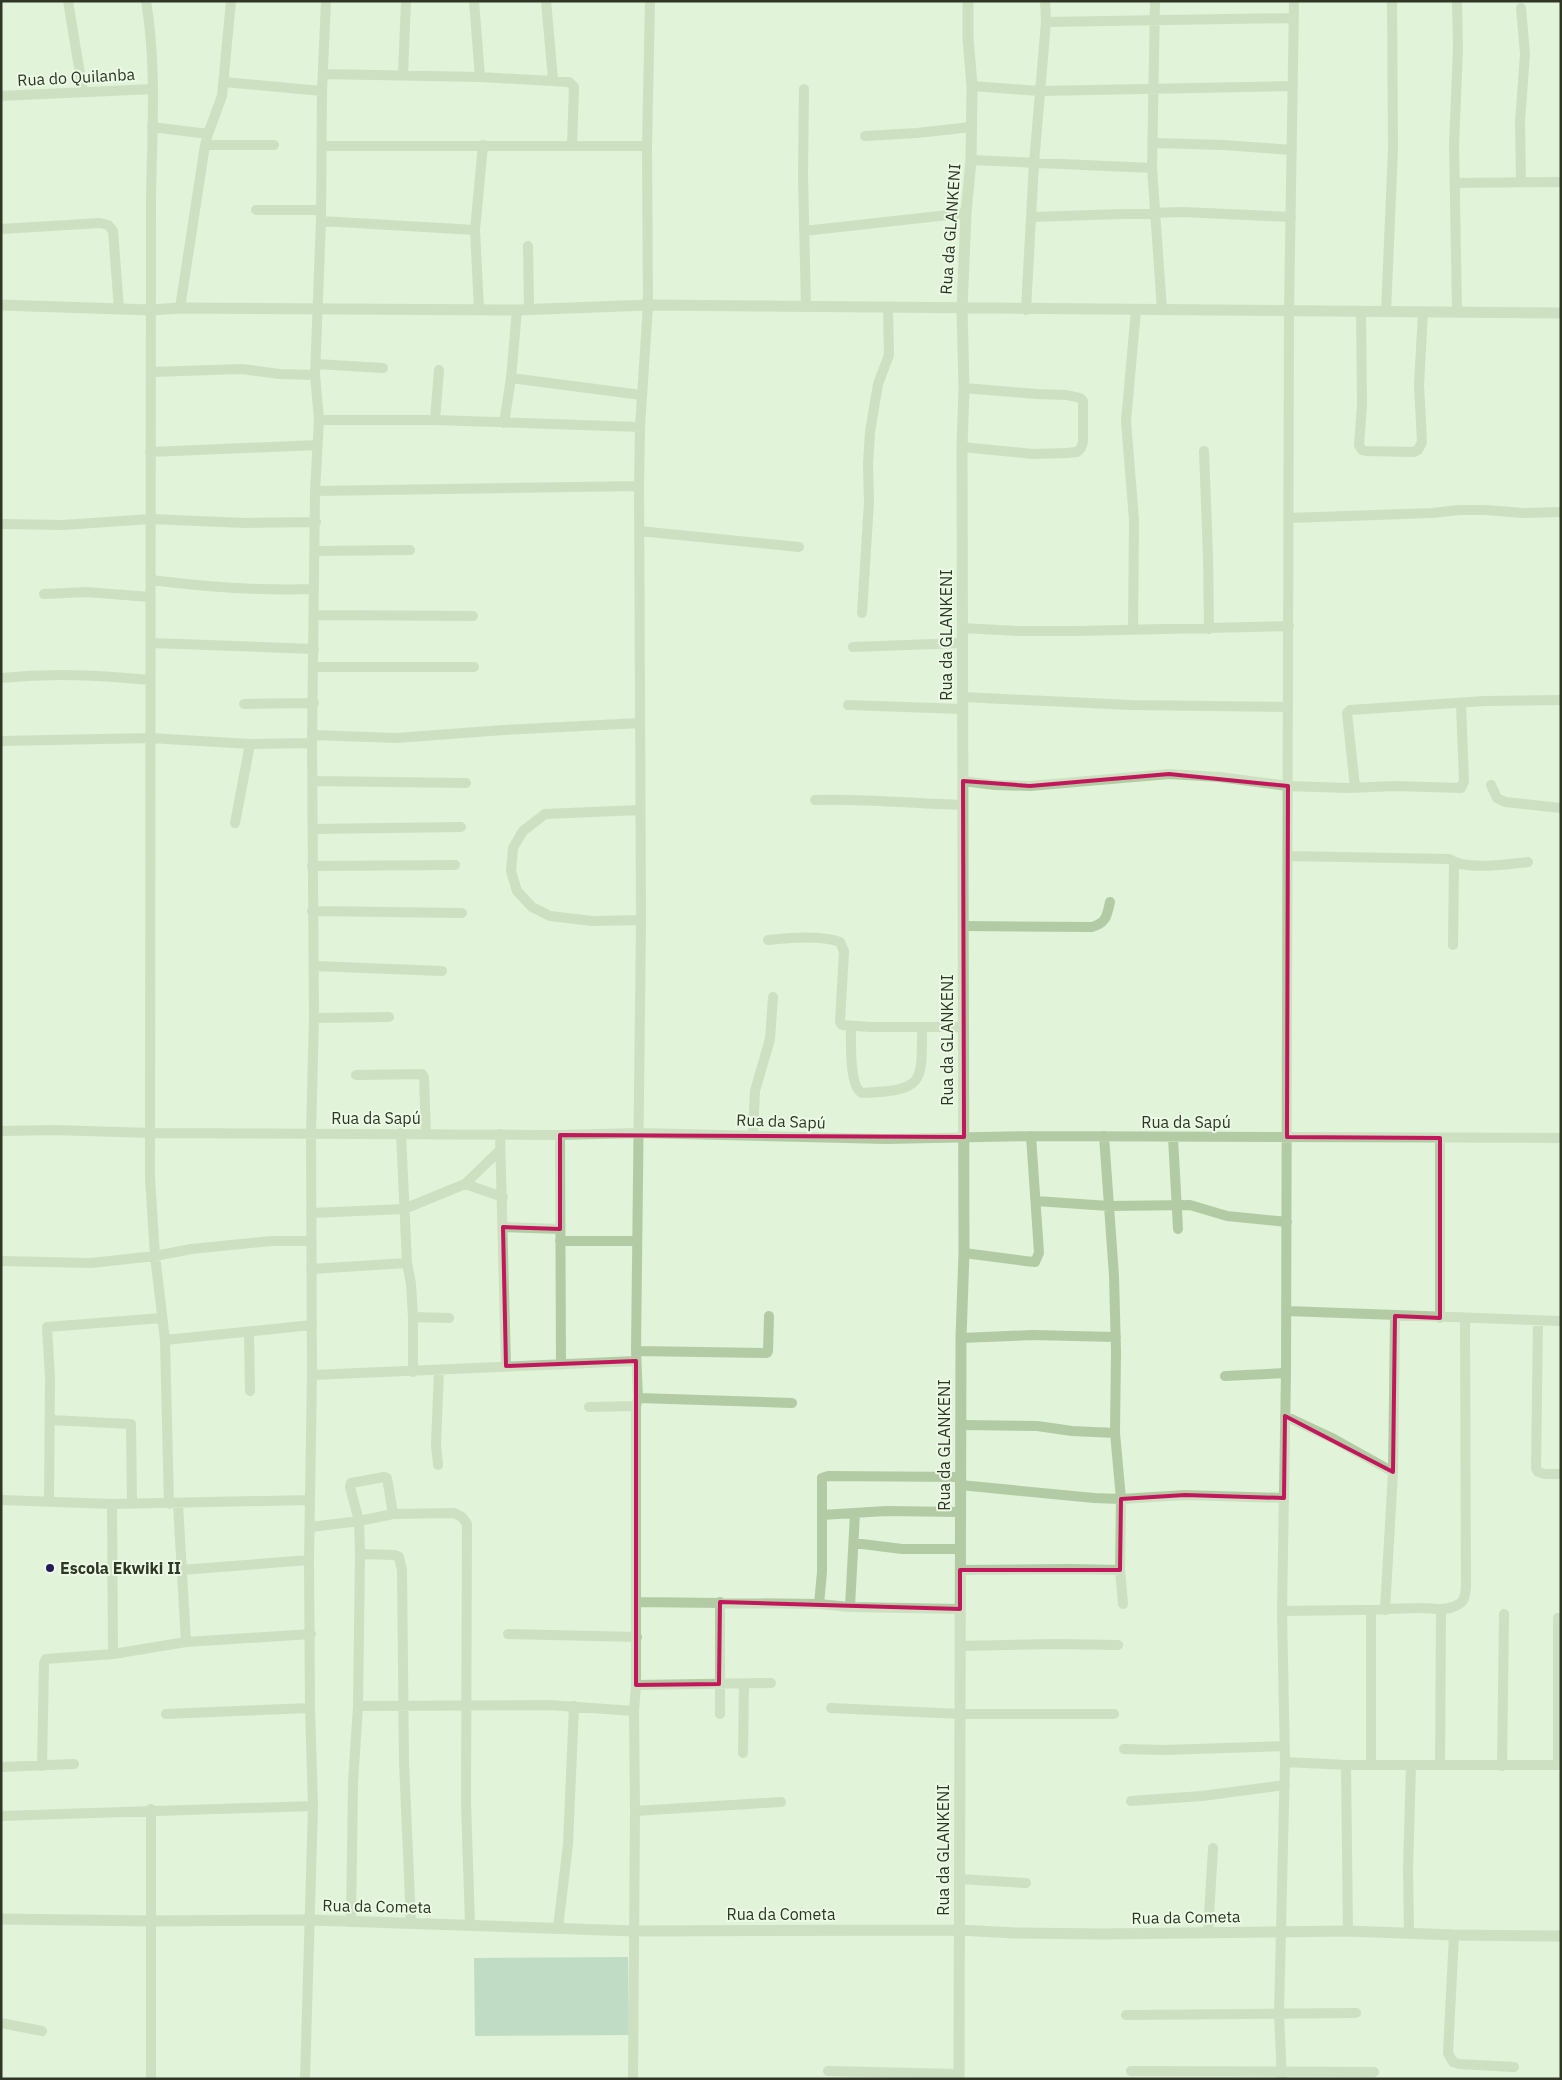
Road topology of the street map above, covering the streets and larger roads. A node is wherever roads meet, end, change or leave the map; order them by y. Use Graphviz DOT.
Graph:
graph roads {
  1 [pos="68,1"];
  2 [pos="146,1"];
  3 [pos="231,1"];
  4 [pos="326,1"];
  5 [pos="406,1"];
  6 [pos="474,1"];
  7 [pos="546,1"];
  8 [pos="650,1"];
  9 [pos="968,1"];
  10 [pos="1045,1"];
  11 [pos="1155,1"];
  12 [pos="1294,1"];
  13 [pos="1392,1"];
  14 [pos="1457,1"];
  15 [pos="1521,8"];
  16 [pos="1294,18"];
  17 [pos="1155,20"];
  18 [pos="1046,22"];
  19 [pos="324,74"];
  20 [pos="403,75"];
  21 [pos="480,77"];
  22 [pos="553,80"];
  23 [pos="224,82"];
  24 [pos="972,86"];
  25 [pos="1293,86"];
  26 [pos="1154,88"];
  27 [pos="153,89"];
  28 [pos="804,89"];
  29 [pos="322,91"];
  30 [pos="1039,91"];
  31 [pos="83,92"];
  32 [pos="1,96"];
  33 [pos="152,127"];
  34 [pos="971,127"];
  35 [pos="208,134"];
  36 [pos="865,136"];
  37 [pos="1153,143"];
  38 [pos="206,145"];
  39 [pos="274,145"];
  40 [pos="483,145"];
  41 [pos="572,145"];
  42 [pos="322,146"];
  43 [pos="646,146"];
  44 [pos="1292,150"];
  45 [pos="971,160"];
  46 [pos="1034,163"];
  47 [pos="1152,168"];
  48 [pos="1455,182"];
  49 [pos="1521,182"];
  50 [pos="1561,182"];
  51 [pos="256,210"];
  52 [pos="320,210"];
  53 [pos="966,213"];
  54 [pos="1156,213"];
  55 [pos="1032,217"];
  56 [pos="1291,218"];
  57 [pos="321,221"];
  58 [pos="1,229"];
  59 [pos="475,230"];
  60 [pos="804,231"];
  61 [pos="528,246"];
  62 [pos="1,305"];
  63 [pos="648,306"];
  64 [pos="806,307"];
  65 [pos="180,308"];
  66 [pos="317,308"];
  67 [pos="119,309"];
  68 [pos="888,309"];
  69 [pos="962,309"];
  70 [pos="151,310"];
  71 [pos="479,310"];
  72 [pos="523,310"];
  73 [pos="1026,310"];
  74 [pos="1136,310"];
  75 [pos="1162,310"];
  76 [pos="1290,311"];
  77 [pos="1360,312"];
  78 [pos="1386,312"];
  79 [pos="1423,312"];
  80 [pos="1457,312"];
  81 [pos="1561,313"];
  82 [pos="316,364"];
  83 [pos="383,368"];
  84 [pos="439,370"];
  85 [pos="152,372"];
  86 [pos="315,376"];
  87 [pos="512,378"];
  88 [pos="964,388"];
  89 [pos="641,395"];
  90 [pos="319,420"];
  91 [pos="435,420"];
  92 [pos="504,423"];
  93 [pos="640,427"];
  94 [pos="316,445"];
  95 [pos="962,447"];
  96 [pos="1204,451"];
  97 [pos="150,452"];
  98 [pos="639,486"];
  99 [pos="315,491"];
  100 [pos="1561,512"];
  101 [pos="1289,518"];
  102 [pos="151,519"];
  103 [pos="316,522"];
  104 [pos="1,524"];
  105 [pos="639,531"];
  106 [pos="799,547"];
  107 [pos="410,550"];
  108 [pos="315,551"];
  109 [pos="151,580"];
  110 [pos="314,590"];
  111 [pos="44,594"];
  112 [pos="150,597"];
  113 [pos="862,613"];
  114 [pos="314,615"];
  115 [pos="473,616"];
  116 [pos="1289,626"];
  117 [pos="962,628"];
  118 [pos="1133,629"];
  119 [pos="1209,629"];
  120 [pos="151,643"];
  121 [pos="962,643"];
  122 [pos="853,648"];
  123 [pos="314,649"];
  124 [pos="314,667"];
  125 [pos="474,667"];
  126 [pos="1,678"];
  127 [pos="150,680"];
  128 [pos="963,696"];
  129 [pos="1561,700"];
  130 [pos="314,702"];
  131 [pos="244,704"];
  132 [pos="1461,704"];
  133 [pos="848,705"];
  134 [pos="1288,707"];
  135 [pos="963,709"];
  136 [pos="640,722"];
  137 [pos="150,738"];
  138 [pos="313,739"];
  139 [pos="1,741"];
  140 [pos="250,744"];
  141 [pos="313,781"];
  142 [pos="963,781"];
  143 [pos="466,783"];
  144 [pos="1491,785"];
  145 [pos="1288,786"];
  146 [pos="1355,787"];
  147 [pos="815,800"];
  148 [pos="963,805"];
  149 [pos="1561,808"];
  150 [pos="640,810"];
  151 [pos="235,823"];
  152 [pos="461,827"];
  153 [pos="313,829"];
  154 [pos="1288,856"];
  155 [pos="1454,862"];
  156 [pos="1528,862"];
  157 [pos="455,865"];
  158 [pos="312,866"];
  159 [pos="1110,902"];
  160 [pos="312,911"];
  161 [pos="462,913"];
  162 [pos="641,920"];
  163 [pos="963,926"];
  164 [pos="768,940"];
  165 [pos="1453,946"];
  166 [pos="314,966"];
  167 [pos="442,971"];
  168 [pos="773,997"];
  169 [pos="389,1017"];
  170 [pos="314,1018"];
  171 [pos="851,1026"];
  172 [pos="922,1027"];
  173 [pos="963,1027"];
  174 [pos="356,1075"];
  175 [pos="1,1131"];
  176 [pos="150,1133"];
  177 [pos="311,1133"];
  178 [pos="401,1133"];
  179 [pos="639,1133"];
  180 [pos="426,1134"];
  181 [pos="500,1134"];
  182 [pos="753,1134"];
  183 [pos="560,1135"];
  184 [pos="1031,1136"];
  185 [pos="1104,1136"];
  186 [pos="964,1137"];
  187 [pos="1287,1137"];
  188 [pos="1173,1138"];
  189 [pos="1440,1138"];
  190 [pos="1561,1138"];
  191 [pos="500,1150"];
  192 [pos="465,1184"];
  193 [pos="503,1197"];
  194 [pos="1036,1201"];
  195 [pos="1176,1204"];
  196 [pos="1109,1206"];
  197 [pos="404,1209"];
  198 [pos="311,1213"];
  199 [pos="1287,1222"];
  200 [pos="503,1228"];
  201 [pos="560,1228"];
  202 [pos="1178,1229"];
  203 [pos="311,1241"];
  204 [pos="560,1241"];
  205 [pos="637,1241"];
  206 [pos="964,1253"];
  207 [pos="155,1256"];
  208 [pos="1,1262"];
  209 [pos="407,1263"];
  210 [pos="311,1270"];
  211 [pos="1287,1311"];
  212 [pos="769,1316"];
  213 [pos="1395,1316"];
  214 [pos="413,1317"];
  215 [pos="162,1318"];
  216 [pos="449,1318"];
  217 [pos="1440,1318"];
  218 [pos="1465,1319"];
  219 [pos="1561,1320"];
  220 [pos="1538,1321"];
  221 [pos="312,1326"];
  222 [pos="249,1332"];
  223 [pos="1116,1337"];
  224 [pos="961,1338"];
  225 [pos="165,1340"];
  226 [pos="636,1356"];
  227 [pos="561,1365"];
  228 [pos="506,1366"];
  229 [pos="439,1371"];
  230 [pos="413,1372"];
  231 [pos="1286,1373"];
  232 [pos="312,1375"];
  233 [pos="1225,1376"];
  234 [pos="250,1391"];
  235 [pos="637,1402"];
  236 [pos="792,1403"];
  237 [pos="589,1406"];
  238 [pos="1285,1416"];
  239 [pos="50,1420"];
  240 [pos="961,1424"];
  241 [pos="1115,1433"];
  242 [pos="438,1465"];
  243 [pos="1393,1472"];
  244 [pos="1561,1474"];
  245 [pos="960,1481"];
  246 [pos="1284,1498"];
  247 [pos="1121,1499"];
  248 [pos="1,1500"];
  249 [pos="49,1500"];
  250 [pos="310,1500"];
  251 [pos="112,1504"];
  252 [pos="132,1504"];
  253 [pos="173,1504"];
  254 [pos="960,1512"];
  255 [pos="855,1513"];
  256 [pos="392,1514"];
  257 [pos="822,1515"];
  258 [pos="359,1521"];
  259 [pos="310,1527"];
  260 [pos="854,1543"];
  261 [pos="960,1549"];
  262 [pos="360,1554"];
  263 [pos="309,1560"];
  264 [pos="181,1570"];
  265 [pos="960,1570"];
  266 [pos="1120,1570"];
  267 [pos="637,1602"];
  268 [pos="720,1602"];
  269 [pos="819,1604"];
  270 [pos="1123,1604"];
  271 [pos="850,1607"];
  272 [pos="960,1610"];
  273 [pos="1385,1610"];
  274 [pos="1441,1610"];
  275 [pos="1282,1611"];
  276 [pos="1371,1611"];
  277 [pos="1504,1614"];
  278 [pos="1558,1618"];
  279 [pos="311,1634"];
  280 [pos="508,1634"];
  281 [pos="637,1637"];
  282 [pos="186,1642"];
  283 [pos="1118,1645"];
  284 [pos="960,1646"];
  285 [pos="113,1654"];
  286 [pos="771,1683"];
  287 [pos="719,1684"];
  288 [pos="744,1684"];
  289 [pos="636,1685"];
  290 [pos="467,1705"];
  291 [pos="358,1706"];
  292 [pos="404,1706"];
  293 [pos="574,1706"];
  294 [pos="310,1708"];
  295 [pos="831,1708"];
  296 [pos="634,1711"];
  297 [pos="166,1714"];
  298 [pos="720,1714"];
  299 [pos="960,1714"];
  300 [pos="1114,1714"];
  301 [pos="1284,1746"];
  302 [pos="1124,1749"];
  303 [pos="743,1753"];
  304 [pos="1285,1762"];
  305 [pos="74,1764"];
  306 [pos="1346,1765"];
  307 [pos="1371,1765"];
  308 [pos="1411,1765"];
  309 [pos="1440,1765"];
  310 [pos="1559,1765"];
  311 [pos="42,1766"];
  312 [pos="1502,1766"];
  313 [pos="1,1767"];
  314 [pos="1285,1785"];
  315 [pos="1131,1801"];
  316 [pos="781,1802"];
  317 [pos="313,1806"];
  318 [pos="151,1810"];
  319 [pos="635,1812"];
  320 [pos="1,1816"];
  321 [pos="1213,1848"];
  322 [pos="960,1879"];
  323 [pos="1026,1883"];
  324 [pos="1,1919"];
  325 [pos="310,1920"];
  326 [pos="152,1921"];
  327 [pos="351,1922"];
  328 [pos="412,1922"];
  329 [pos="470,1924"];
  330 [pos="558,1928"];
  331 [pos="959,1930"];
  332 [pos="634,1931"];
  333 [pos="1208,1932"];
  334 [pos="1282,1932"];
  335 [pos="1348,1932"];
  336 [pos="1409,1933"];
  337 [pos="1454,1936"];
  338 [pos="1561,1936"];
  339 [pos="1356,2013"];
  340 [pos="1279,2014"];
  341 [pos="1126,2015"];
  342 [pos="1,2023"];
  343 [pos="42,2030"];
  344 [pos="1514,2067"];
  345 [pos="828,2071"];
  346 [pos="1131,2071"];
  347 [pos="1374,2072"];
  348 [pos="1282,2075"];
  349 [pos="959,2076"];
  350 [pos="151,2079"];
  351 [pos="305,2079"];
  352 [pos="633,2079"];
  1 -- 31 [label="street"];
  2 -- 27 [label="street"];
  3 -- 23 [label="street"];
  4 -- 19 [label="street"];
  5 -- 20 [label="street"];
  6 -- 21 [label="street"];
  7 -- 22 [label="street"];
  8 -- 43 [label="street"];
  9 -- 24 [label="street, Rua da GLANKENI"];
  10 -- 18 [label="street"];
  11 -- 17 [label="street"];
  12 -- 16 [label="street"];
  13 -- 78 [label="street"];
  14 -- 48 [label="street"];
  15 -- 49 [label="street"];
  16 -- 17 [label="street"];
  16 -- 25 [label="street"];
  17 -- 18 [label="street"];
  17 -- 26 [label="street"];
  18 -- 30 [label="street"];
  19 -- 20 [label="street"];
  19 -- 29 [label="street"];
  20 -- 21 [label="street"];
  21 -- 22 [label="street"];
  22 -- 41 [label="street"];
  23 -- 29 [label="street"];
  23 -- 35 [label="street"];
  24 -- 30 [label="street"];
  24 -- 34 [label="street, Rua da GLANKENI"];
  25 -- 26 [label="street"];
  25 -- 44 [label="street"];
  26 -- 30 [label="street"];
  26 -- 37 [label="street"];
  27 -- 31 [label="street, Rua do Quilanba"];
  27 -- 33 [label="street"];
  28 -- 60 [label="street"];
  29 -- 42 [label="street"];
  30 -- 46 [label="street"];
  31 -- 32 [label="street, Rua do Quilanba"];
  33 -- 35 [label="street"];
  33 -- 70 [label="street"];
  34 -- 36 [label="street"];
  34 -- 45 [label="street, Rua da GLANKENI"];
  35 -- 38 [label="street"];
  37 -- 44 [label="street"];
  37 -- 47 [label="street"];
  38 -- 39 [label="street"];
  38 -- 65 [label="street"];
  40 -- 41 [label="street"];
  40 -- 42 [label="street"];
  40 -- 59 [label="street"];
  41 -- 43 [label="street"];
  42 -- 52 [label="street"];
  43 -- 63 [label="street"];
  44 -- 56 [label="street"];
  45 -- 46 [label="street"];
  45 -- 53 [label="street, Rua da GLANKENI"];
  46 -- 47 [label="street"];
  46 -- 55 [label="street"];
  47 -- 54 [label="street"];
  48 -- 49 [label="street"];
  48 -- 80 [label="street"];
  49 -- 50 [label="street"];
  51 -- 52 [label="street"];
  52 -- 57 [label="street"];
  53 -- 60 [label="street"];
  53 -- 69 [label="street, Rua da GLANKENI"];
  54 -- 55 [label="street"];
  54 -- 56 [label="street"];
  54 -- 75 [label="street"];
  55 -- 73 [label="street"];
  56 -- 76 [label="street"];
  57 -- 59 [label="street"];
  57 -- 66 [label="street"];
  58 -- 67 [label="street"];
  59 -- 71 [label="street"];
  60 -- 64 [label="street"];
  61 -- 72 [label="street"];
  62 -- 67 [label="street"];
  63 -- 64 [label="street"];
  63 -- 72 [label="street"];
  63 -- 89 [label="street"];
  64 -- 68 [label="street"];
  65 -- 66 [label="street"];
  65 -- 70 [label="street"];
  66 -- 71 [label="street"];
  66 -- 82 [label="street"];
  67 -- 70 [label="street"];
  68 -- 69 [label="street"];
  68 -- 113 [label="street"];
  69 -- 73 [label="street"];
  69 -- 88 [label="street, Rua da GLANKENI"];
  70 -- 85 [label="street"];
  71 -- 72 [label="street"];
  72 -- 87 [label="street"];
  73 -- 74 [label="street"];
  74 -- 75 [label="street"];
  74 -- 118 [label="street"];
  75 -- 76 [label="street"];
  76 -- 77 [label="street"];
  76 -- 101 [label="street"];
  77 -- 78 [label="street"];
  77 -- 79 [label="street"];
  78 -- 79 [label="street"];
  79 -- 80 [label="street"];
  80 -- 81 [label="street"];
  82 -- 83 [label="street"];
  82 -- 86 [label="street"];
  84 -- 91 [label="street"];
  85 -- 86 [label="street"];
  85 -- 97 [label="street"];
  86 -- 90 [label="street"];
  87 -- 89 [label="street"];
  87 -- 92 [label="street"];
  88 -- 95 [label="street, Rua da GLANKENI"];
  88 -- 95 [label="street"];
  89 -- 93 [label="street"];
  90 -- 91 [label="street"];
  90 -- 94 [label="street"];
  91 -- 92 [label="street"];
  92 -- 93 [label="street"];
  93 -- 98 [label="street"];
  94 -- 97 [label="street"];
  94 -- 99 [label="street"];
  95 -- 117 [label="street, Rua da GLANKENI"];
  96 -- 119 [label="street"];
  97 -- 102 [label="street"];
  98 -- 99 [label="street"];
  98 -- 105 [label="street"];
  99 -- 103 [label="street"];
  100 -- 101 [label="street"];
  101 -- 116 [label="street"];
  102 -- 103 [label="street"];
  102 -- 104 [label="street"];
  102 -- 109 [label="street"];
  103 -- 108 [label="street"];
  105 -- 106 [label="street"];
  105 -- 136 [label="street"];
  107 -- 108 [label="street"];
  108 -- 110 [label="street"];
  109 -- 110 [label="street"];
  109 -- 112 [label="street"];
  110 -- 114 [label="street"];
  111 -- 112 [label="street"];
  112 -- 120 [label="street"];
  114 -- 115 [label="street"];
  114 -- 123 [label="street"];
  116 -- 119 [label="street"];
  116 -- 134 [label="street"];
  117 -- 118 [label="street"];
  117 -- 121 [label="street, Rua da GLANKENI"];
  118 -- 119 [label="street"];
  120 -- 123 [label="street"];
  120 -- 127 [label="street"];
  121 -- 122 [label="street"];
  121 -- 128 [label="street, Rua da GLANKENI"];
  123 -- 124 [label="street"];
  124 -- 125 [label="street"];
  124 -- 130 [label="street"];
  126 -- 127 [label="street"];
  127 -- 137 [label="street"];
  128 -- 134 [label="street"];
  128 -- 135 [label="street, Rua da GLANKENI"];
  129 -- 132 [label="street"];
  130 -- 131 [label="street"];
  130 -- 138 [label="street"];
  132 -- 146 [label="street"];
  132 -- 146 [label="street"];
  133 -- 135 [label="street"];
  134 -- 145 [label="street"];
  135 -- 142 [label="street, Rua da GLANKENI"];
  136 -- 138 [label="street"];
  136 -- 150 [label="street"];
  137 -- 139 [label="street"];
  137 -- 140 [label="street"];
  137 -- 176 [label="street"];
  138 -- 140 [label="street"];
  138 -- 141 [label="street"];
  140 -- 151 [label="street"];
  141 -- 143 [label="street"];
  141 -- 153 [label="street"];
  142 -- 145 [label="street"];
  142 -- 148 [label="street, Rua da GLANKENI"];
  144 -- 149 [label="street"];
  145 -- 146 [label="street"];
  145 -- 154 [label="street"];
  147 -- 148 [label="street"];
  148 -- 163 [label="street, Rua da GLANKENI"];
  150 -- 162 [label="street"];
  150 -- 162 [label="street"];
  152 -- 153 [label="street"];
  153 -- 158 [label="street"];
  154 -- 155 [label="street"];
  154 -- 187 [label="street"];
  155 -- 156 [label="street"];
  155 -- 165 [label="street"];
  157 -- 158 [label="street"];
  158 -- 160 [label="street"];
  159 -- 163 [label="street"];
  160 -- 161 [label="street"];
  160 -- 166 [label="street"];
  162 -- 179 [label="street"];
  163 -- 173 [label="street, Rua da GLANKENI"];
  164 -- 171 [label="street"];
  166 -- 167 [label="street"];
  166 -- 170 [label="street"];
  168 -- 182 [label="street"];
  169 -- 170 [label="street"];
  170 -- 177 [label="street"];
  171 -- 172 [label="street"];
  171 -- 172 [label="street"];
  172 -- 173 [label="street"];
  173 -- 186 [label="street, Rua da GLANKENI"];
  174 -- 180 [label="street"];
  175 -- 176 [label="street, Rua da Sapú"];
  176 -- 177 [label="street, Rua da Sapú"];
  176 -- 207 [label="street"];
  177 -- 178 [label="street, Rua da Sapú"];
  177 -- 198 [label="street"];
  178 -- 180 [label="street, Rua da Sapú"];
  178 -- 197 [label="street"];
  179 -- 182 [label="street, Rua da Sapú"];
  179 -- 183 [label="street, Rua da Sapú"];
  179 -- 205 [label="street"];
  180 -- 181 [label="street, Rua da Sapú"];
  181 -- 183 [label="street, Rua da Sapú"];
  181 -- 191 [label="street"];
  182 -- 186 [label="street, Rua da Sapú"];
  183 -- 201 [label="street"];
  184 -- 185 [label="street, Rua da Sapú"];
  184 -- 186 [label="street, Rua da Sapú"];
  184 -- 194 [label="street"];
  185 -- 188 [label="street, Rua da Sapú"];
  185 -- 196 [label="street"];
  186 -- 206 [label="street, Rua da GLANKENI"];
  187 -- 188 [label="street, Rua da Sapú"];
  187 -- 189 [label="street, Rua da Sapú"];
  187 -- 199 [label="street"];
  188 -- 195 [label="street"];
  189 -- 190 [label="street, Rua da Sapú"];
  189 -- 217 [label="street"];
  191 -- 192 [label="street"];
  191 -- 193 [label="street"];
  192 -- 193 [label="street"];
  192 -- 197 [label="street"];
  193 -- 200 [label="street"];
  194 -- 196 [label="street"];
  194 -- 206 [label="street"];
  195 -- 196 [label="street"];
  195 -- 199 [label="street"];
  195 -- 202 [label="street"];
  196 -- 223 [label="street"];
  197 -- 198 [label="street"];
  197 -- 209 [label="street"];
  198 -- 203 [label="street"];
  199 -- 211 [label="street"];
  200 -- 201 [label="street"];
  200 -- 228 [label="street"];
  201 -- 204 [label="street"];
  203 -- 207 [label="street"];
  203 -- 210 [label="street"];
  204 -- 205 [label="street"];
  204 -- 227 [label="street"];
  205 -- 226 [label="street"];
  206 -- 224 [label="street, Rua da GLANKENI"];
  207 -- 208 [label="street"];
  207 -- 215 [label="street"];
  209 -- 210 [label="street"];
  209 -- 214 [label="street"];
  210 -- 221 [label="street"];
  211 -- 213 [label="street"];
  211 -- 231 [label="street"];
  212 -- 226 [label="street"];
  213 -- 217 [label="street"];
  213 -- 243 [label="street"];
  214 -- 216 [label="street"];
  214 -- 230 [label="street"];
  215 -- 225 [label="street"];
  215 -- 239 [label="street"];
  217 -- 218 [label="street"];
  218 -- 220 [label="street"];
  218 -- 274 [label="street"];
  219 -- 220 [label="street"];
  220 -- 244 [label="street"];
  221 -- 222 [label="street"];
  221 -- 232 [label="street"];
  222 -- 225 [label="street"];
  222 -- 234 [label="street"];
  223 -- 224 [label="street"];
  223 -- 241 [label="street"];
  224 -- 240 [label="street, Rua da GLANKENI"];
  225 -- 253 [label="street"];
  226 -- 227 [label="street"];
  226 -- 235 [label="street"];
  227 -- 228 [label="street"];
  228 -- 229 [label="street"];
  229 -- 230 [label="street"];
  229 -- 242 [label="street"];
  230 -- 232 [label="street"];
  231 -- 233 [label="street"];
  231 -- 238 [label="street"];
  232 -- 250 [label="street"];
  235 -- 236 [label="street"];
  235 -- 237 [label="street"];
  235 -- 267 [label="street"];
  238 -- 243 [label="street"];
  238 -- 246 [label="street"];
  239 -- 249 [label="street"];
  239 -- 252 [label="street"];
  240 -- 241 [label="street"];
  240 -- 245 [label="street, Rua da GLANKENI"];
  241 -- 247 [label="street"];
  243 -- 273 [label="street"];
  245 -- 247 [label="street"];
  245 -- 254 [label="street, Rua da GLANKENI"];
  245 -- 257 [label="street"];
  246 -- 247 [label="street"];
  246 -- 275 [label="street"];
  247 -- 266 [label="street"];
  248 -- 249 [label="street"];
  249 -- 251 [label="street"];
  250 -- 253 [label="street"];
  250 -- 259 [label="street"];
  251 -- 252 [label="street"];
  251 -- 285 [label="street"];
  252 -- 253 [label="street"];
  253 -- 264 [label="street"];
  254 -- 255 [label="street"];
  254 -- 261 [label="street, Rua da GLANKENI"];
  255 -- 257 [label="street"];
  255 -- 260 [label="street"];
  256 -- 258 [label="street"];
  256 -- 258 [label="street"];
  256 -- 290 [label="street"];
  257 -- 269 [label="street"];
  258 -- 259 [label="street"];
  258 -- 262 [label="street"];
  259 -- 263 [label="street"];
  260 -- 261 [label="street"];
  260 -- 271 [label="street"];
  261 -- 265 [label="street, Rua da GLANKENI"];
  262 -- 291 [label="street"];
  262 -- 292 [label="street"];
  263 -- 264 [label="street"];
  263 -- 279 [label="street"];
  264 -- 282 [label="street"];
  265 -- 266 [label="street"];
  265 -- 272 [label="street, Rua da GLANKENI"];
  266 -- 270 [label="street"];
  267 -- 268 [label="street"];
  267 -- 281 [label="street"];
  268 -- 269 [label="street"];
  268 -- 287 [label="street"];
  269 -- 271 [label="street"];
  271 -- 272 [label="street"];
  272 -- 284 [label="street, Rua da GLANKENI"];
  273 -- 274 [label="street"];
  273 -- 276 [label="street"];
  274 -- 309 [label="street"];
  275 -- 276 [label="street"];
  275 -- 301 [label="street"];
  276 -- 307 [label="street"];
  277 -- 312 [label="street"];
  278 -- 310 [label="street"];
  279 -- 282 [label="street"];
  279 -- 294 [label="street"];
  280 -- 281 [label="street"];
  281 -- 289 [label="street"];
  282 -- 285 [label="street"];
  283 -- 284 [label="street"];
  284 -- 299 [label="street, Rua da GLANKENI"];
  285 -- 311 [label="street"];
  286 -- 288 [label="street"];
  287 -- 288 [label="street"];
  287 -- 289 [label="street"];
  287 -- 298 [label="street"];
  288 -- 303 [label="street"];
  289 -- 296 [label="street"];
  290 -- 292 [label="street"];
  290 -- 293 [label="street"];
  290 -- 329 [label="street"];
  291 -- 292 [label="street"];
  291 -- 327 [label="street"];
  292 -- 328 [label="street"];
  293 -- 296 [label="street"];
  293 -- 330 [label="street"];
  294 -- 297 [label="street"];
  294 -- 317 [label="street"];
  295 -- 299 [label="street"];
  296 -- 319 [label="street"];
  299 -- 300 [label="street"];
  299 -- 322 [label="street, Rua da GLANKENI"];
  301 -- 302 [label="street"];
  301 -- 304 [label="street"];
  304 -- 306 [label="street"];
  304 -- 314 [label="street"];
  305 -- 311 [label="street"];
  306 -- 307 [label="street"];
  306 -- 335 [label="street"];
  307 -- 308 [label="street"];
  308 -- 309 [label="street"];
  308 -- 336 [label="street"];
  309 -- 312 [label="street"];
  310 -- 312 [label="street"];
  311 -- 313 [label="street"];
  314 -- 315 [label="street"];
  314 -- 334 [label="street"];
  316 -- 319 [label="street"];
  317 -- 318 [label="street"];
  317 -- 325 [label="street"];
  318 -- 320 [label="street"];
  318 -- 326 [label="street"];
  319 -- 332 [label="street"];
  321 -- 333 [label="street"];
  322 -- 323 [label="street"];
  322 -- 331 [label="street, Rua da GLANKENI"];
  324 -- 326 [label="street, Rua da Cometa"];
  325 -- 326 [label="street, Rua da Cometa"];
  325 -- 327 [label="street, Rua da Cometa"];
  325 -- 351 [label="street"];
  326 -- 350 [label="street"];
  327 -- 328 [label="street, Rua da Cometa"];
  328 -- 329 [label="street, Rua da Cometa"];
  329 -- 330 [label="street, Rua da Cometa"];
  330 -- 332 [label="street, Rua da Cometa"];
  331 -- 332 [label="street, Rua da Cometa"];
  331 -- 333 [label="street, Rua da Cometa"];
  331 -- 349 [label="street, Rua da GLANKENI"];
  332 -- 352 [label="street"];
  333 -- 334 [label="street, Rua da Cometa"];
  334 -- 335 [label="street, Rua da Cometa"];
  334 -- 340 [label="street"];
  335 -- 336 [label="street, Rua da Cometa"];
  336 -- 337 [label="street, Rua da Cometa"];
  337 -- 338 [label="street, Rua da Cometa"];
  337 -- 344 [label="street"];
  339 -- 340 [label="street"];
  340 -- 341 [label="street"];
  340 -- 348 [label="street"];
  342 -- 343 [label="street"];
  345 -- 349 [label="street"];
  346 -- 348 [label="street"];
  347 -- 348 [label="street"];
}
